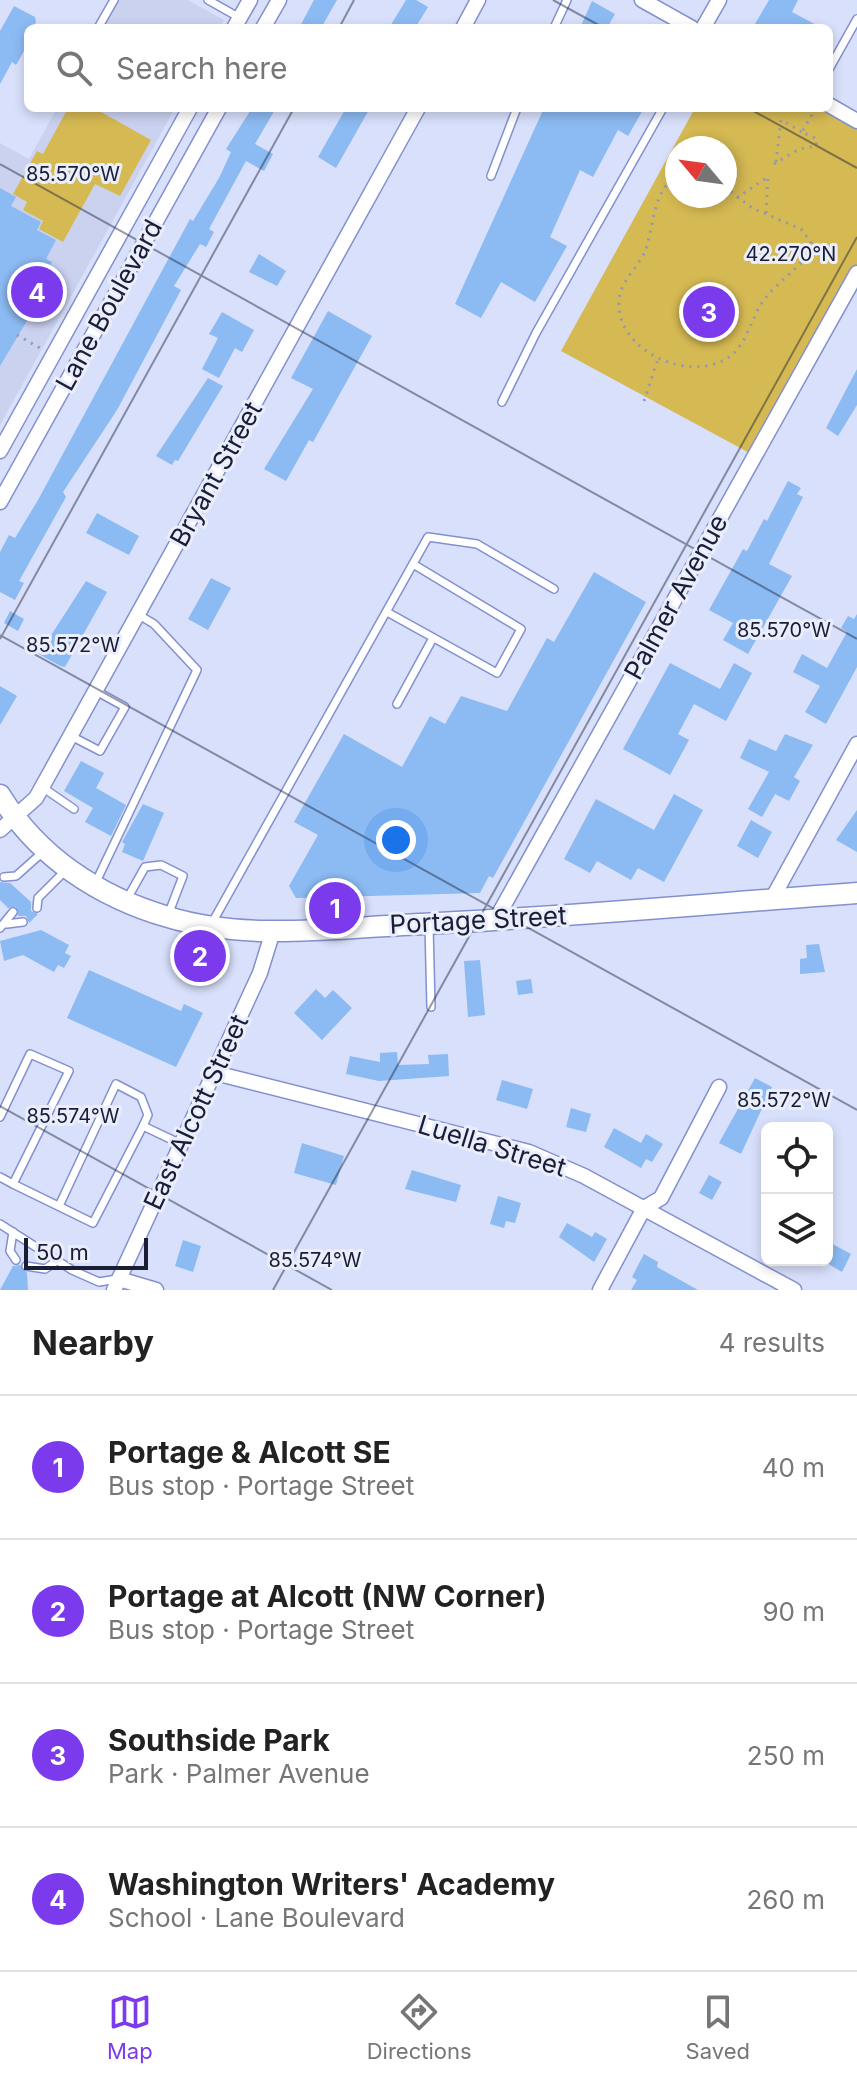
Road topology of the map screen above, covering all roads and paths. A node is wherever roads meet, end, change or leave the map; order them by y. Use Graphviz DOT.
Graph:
graph roads {
  1 [pos="114,0"];
  2 [pos="208,0"];
  3 [pos="250,0"];
  4 [pos="279,0"];
  5 [pos="478,0"];
  6 [pos="567,0"];
  7 [pos="642,0"];
  8 [pos="719,0"];
  9 [pos="857,19"];
  10 [pos="237,23"];
  11 [pos="100,24"];
  12 [pos="265,24"];
  13 [pos="465,24"];
  14 [pos="556,24"];
  15 [pos="685,24"];
  16 [pos="705,24"];
  17 [pos="833,62"];
  18 [pos="833,107"];
  19 [pos="188,112"];
  20 [pos="217,112"];
  21 [pos="416,112"];
  22 [pos="515,112"];
  23 [pos="661,112"];
  24 [pos="813,112"];
  25 [pos="857,121"];
  26 [pos="802,132"];
  27 [pos="491,176"];
  28 [pos="665,188"];
  29 [pos="737,198"];
  30 [pos="766,213"];
  31 [pos="857,273"];
  32 [pos="78,311"];
  33 [pos="99,323"];
  34 [pos="17,335"];
  35 [pos="40,348"];
  36 [pos="658,359"];
  37 [pos="644,401"];
  38 [pos="502,402"];
  39 [pos="0,451"];
  40 [pos="0,502"];
  41 [pos="413,564"];
  42 [pos="554,589"];
  43 [pos="387,612"];
  44 [pos="139,615"];
  45 [pos="433,638"];
  46 [pos="96,691"];
  47 [pos="397,704"];
  48 [pos="71,736"];
  49 [pos="857,744"];
  50 [pos="42,787"];
  51 [pos="0,795"];
  52 [pos="74,809"];
  53 [pos="7,824"];
  54 [pos="45,850"];
  55 [pos="68,868"];
  56 [pos="16,876"];
  57 [pos="4,877"];
  58 [pos="94,886"];
  59 [pos="14,887"];
  60 [pos="857,893"];
  61 [pos="27,898"];
  62 [pos="38,898"];
  63 [pos="772,899"];
  64 [pos="126,901"];
  65 [pos="37,908"];
  66 [pos="13,912"];
  67 [pos="167,917"];
  68 [pos="495,921"];
  69 [pos="23,922"];
  70 [pos="429,924"];
  71 [pos="211,925"];
  72 [pos="3,926"];
  73 [pos="273,931"];
  74 [pos="431,1007"];
  75 [pos="215,1073"];
  76 [pos="719,1087"];
  77 [pos="0,1117"];
  78 [pos="143,1126"];
  79 [pos="181,1144"];
  80 [pos="0,1177"];
  81 [pos="13,1184"];
  82 [pos="59,1206"];
  83 [pos="644,1208"];
  84 [pos="0,1224"];
  85 [pos="13,1232"];
  86 [pos="16,1260"];
  87 [pos="58,1260"];
  88 [pos="26,1266"];
  89 [pos="117,1284"];
  90 [pos="156,1290"];
  91 [pos="600,1290"];
  92 [pos="794,1290"];
  1 -- 11 [label="lane"];
  2 -- 10 [label="lane"];
  3 -- 10 [label="street"];
  4 -- 12 [label="street"];
  5 -- 13 [label="street"];
  6 -- 14 [label="lane"];
  7 -- 15 [label="street"];
  8 -- 16 [label="street"];
  9 -- 17 [label="lane"];
  18 -- 25 [label="street"];
  19 -- 32 [label="street, Lane Boulevard"];
  20 -- 33 [label="street, Lane Boulevard"];
  21 -- 44 [label="street, Bryant Street"];
  22 -- 27 [label="lane"];
  23 -- 38 [label="lane"];
  24 -- 26 [label="path"];
  26 -- 26 [label="path"];
  28 -- 36 [label="path"];
  29 -- 30 [label="path"];
  29 -- 30 [label="path"];
  30 -- 36 [label="path"];
  31 -- 68 [label="street, Palmer Avenue"];
  32 -- 33 [label="street"];
  32 -- 39 [label="street, Lane Boulevard"];
  33 -- 40 [label="street, Lane Boulevard"];
  34 -- 35 [label="path"];
  36 -- 37 [label="path"];
  41 -- 42 [label="lane"];
  41 -- 43 [label="lane"];
  41 -- 45 [label="lane"];
  43 -- 45 [label="lane"];
  43 -- 71 [label="lane"];
  44 -- 46 [label="street, Bryant Street"];
  44 -- 58 [label="lane"];
  45 -- 47 [label="lane"];
  46 -- 48 [label="street, Bryant Street"];
  46 -- 48 [label="lane"];
  48 -- 50 [label="street, Bryant Street"];
  49 -- 63 [label="street"];
  50 -- 52 [label="lane"];
  50 -- 53 [label="street, Bryant Street"];
  51 -- 53 [label="main road, Portage Street"];
  53 -- 54 [label="main road, Portage Street"];
  54 -- 55 [label="main road, Portage Street"];
  54 -- 56 [label="lane"];
  55 -- 58 [label="main road, Portage Street"];
  55 -- 62 [label="lane"];
  56 -- 57 [label="lane"];
  56 -- 59 [label="lane"];
  58 -- 64 [label="main road, Portage Street"];
  60 -- 63 [label="main road, Portage Street"];
  61 -- 62 [label="lane"];
  62 -- 65 [label="lane"];
  63 -- 68 [label="main road, Portage Street"];
  64 -- 67 [label="main road, Portage Street"];
  64 -- 67 [label="lane"];
  66 -- 72 [label="lane"];
  67 -- 71 [label="main road, Portage Street"];
  68 -- 70 [label="main road, Portage Street"];
  69 -- 72 [label="lane"];
  70 -- 73 [label="main road, Portage Street"];
  70 -- 74 [label="lane"];
  71 -- 73 [label="main road, Portage Street"];
  73 -- 75 [label="street, East Alcott Street"];
  75 -- 79 [label="street, East Alcott Street"];
  75 -- 83 [label="street, Luella Street"];
  76 -- 83 [label="street"];
  77 -- 81 [label="lane"];
  78 -- 79 [label="lane"];
  78 -- 82 [label="lane"];
  78 -- 82 [label="lane"];
  79 -- 89 [label="street, East Alcott Street"];
  80 -- 81 [label="lane"];
  81 -- 82 [label="lane"];
  83 -- 91 [label="street"];
  83 -- 92 [label="street, Luella Street"];
  84 -- 85 [label="lane"];
  85 -- 86 [label="lane"];
  85 -- 87 [label="lane"];
  87 -- 88 [label="lane"];
  87 -- 89 [label="lane"];
  89 -- 90 [label="street"];
}
